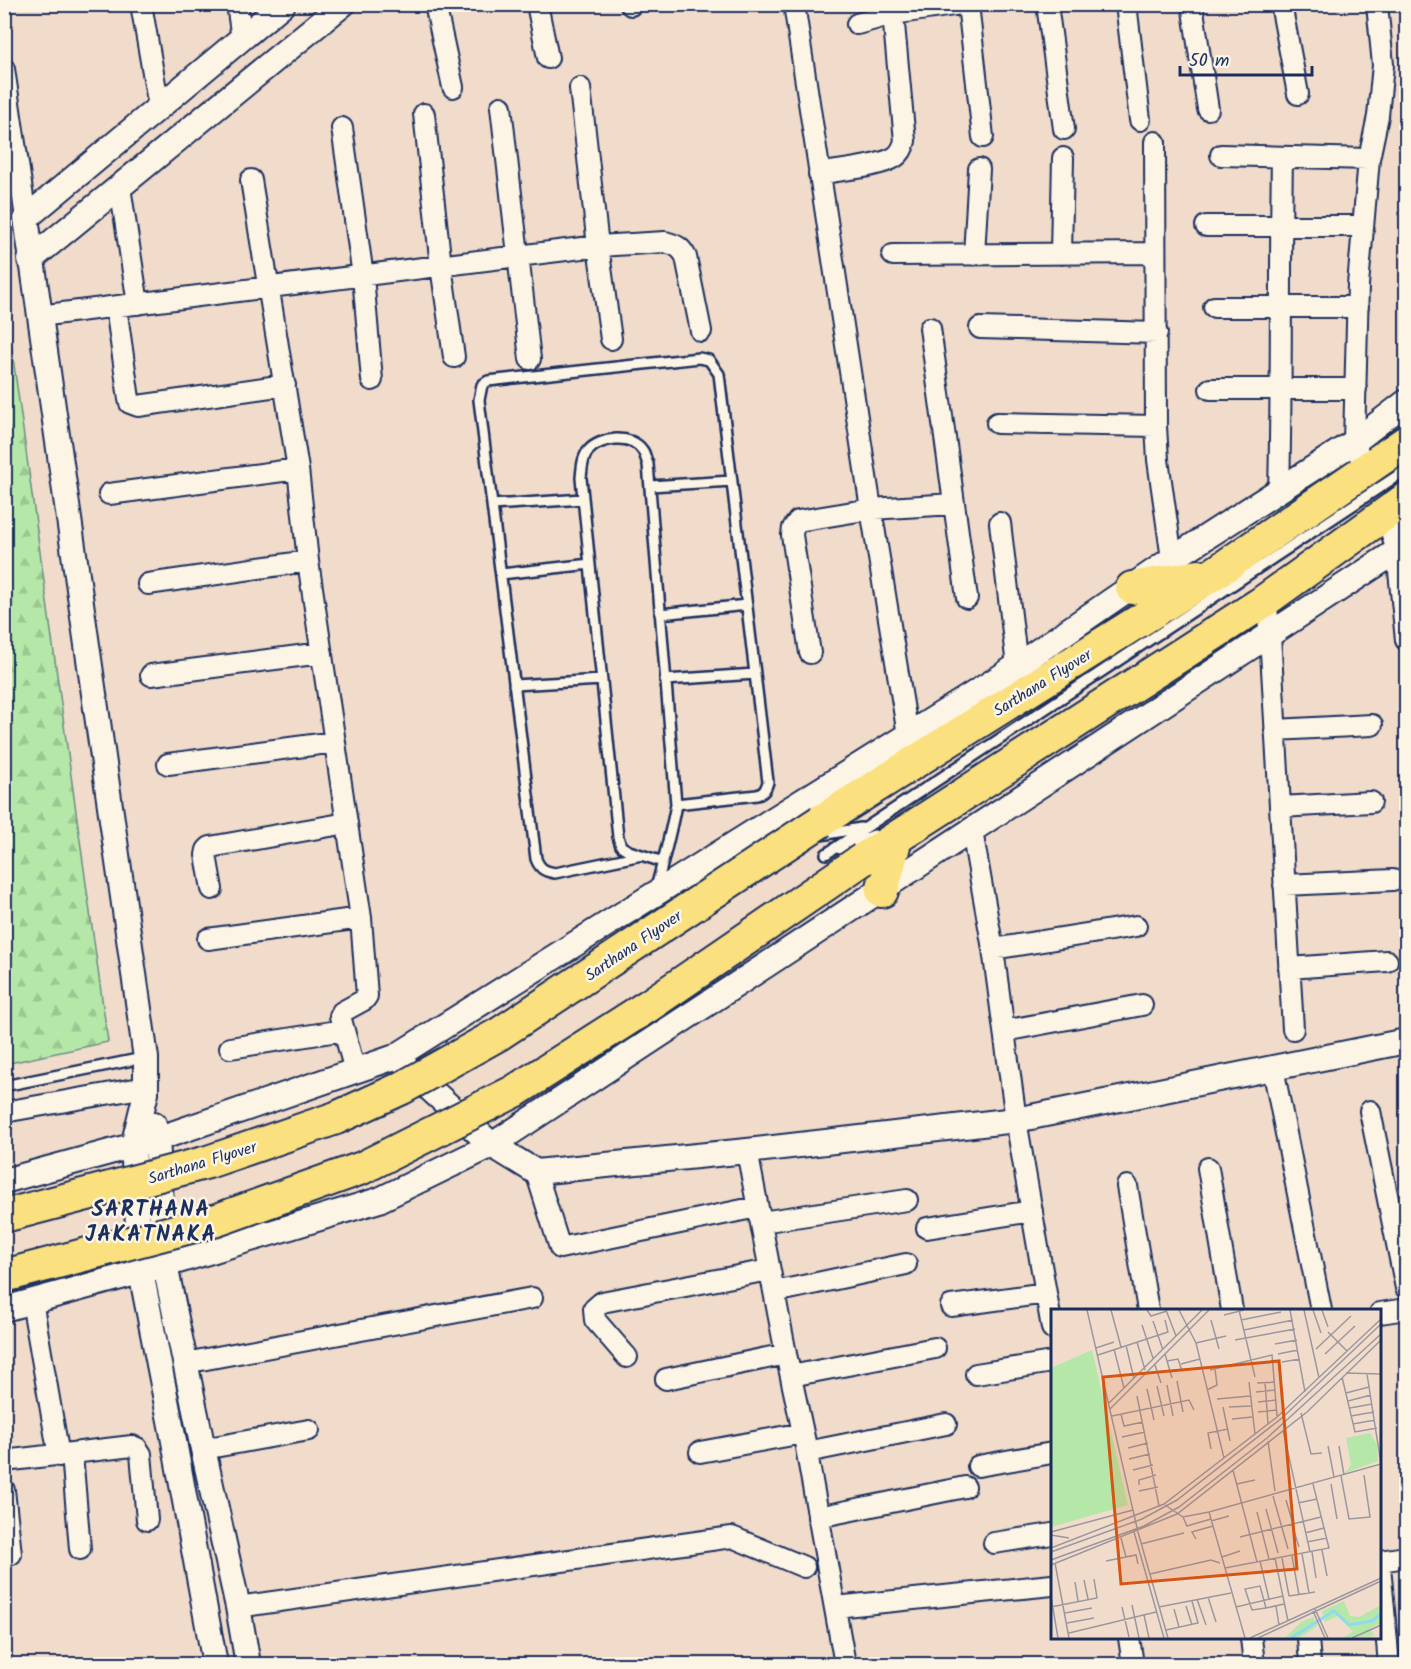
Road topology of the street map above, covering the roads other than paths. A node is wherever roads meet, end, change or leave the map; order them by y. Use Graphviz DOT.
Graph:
graph roads {
  1 [pos="141,4"];
  2 [pos="237,4"];
  3 [pos="283,4"];
  4 [pos="343,4"];
  5 [pos="435,4"];
  6 [pos="537,4"];
  7 [pos="794,4"];
  8 [pos="961,4"];
  9 [pos="968,4"];
  10 [pos="1047,4"];
  11 [pos="1126,4"];
  12 [pos="1192,4"];
  13 [pos="1281,4"];
  14 [pos="1377,4"];
  15 [pos="905,10"];
  16 [pos="857,24"];
  17 [pos="242,39"];
  18 [pos="548,58"];
  19 [pos="4,69"];
  20 [pos="453,87"];
  21 [pos="580,88"];
  22 [pos="1298,94"];
  23 [pos="159,107"];
  24 [pos="501,107"];
  25 [pos="1208,109"];
  26 [pos="424,114"];
  27 [pos="1140,120"];
  28 [pos="342,128"];
  29 [pos="1064,129"];
  30 [pos="983,136"];
  31 [pos="1155,142"];
  32 [pos="1221,155"];
  33 [pos="1063,158"];
  34 [pos="1282,158"];
  35 [pos="1370,159"];
  36 [pos="979,169"];
  37 [pos="819,174"];
  38 [pos="251,180"];
  39 [pos="120,187"];
  40 [pos="26,218"];
  41 [pos="1281,225"];
  42 [pos="1206,226"];
  43 [pos="1363,226"];
  44 [pos="598,246"];
  45 [pos="1155,253"];
  46 [pos="1061,254"];
  47 [pos="893,255"];
  48 [pos="974,255"];
  49 [pos="519,256"];
  50 [pos="30,260"];
  51 [pos="441,266"];
  52 [pos="363,276"];
  53 [pos="267,288"];
  54 [pos="138,304"];
  55 [pos="117,307"];
  56 [pos="1214,307"];
  57 [pos="1358,307"];
  58 [pos="1279,308"];
  59 [pos="39,316"];
  60 [pos="930,328"];
  61 [pos="980,328"];
  62 [pos="701,331"];
  63 [pos="1156,333"];
  64 [pos="611,339"];
  65 [pos="454,357"];
  66 [pos="530,359"];
  67 [pos="372,380"];
  68 [pos="285,385"];
  69 [pos="1210,388"];
  70 [pos="1282,389"];
  71 [pos="1356,389"];
  72 [pos="1407,402"];
  73 [pos="997,423"];
  74 [pos="1156,426"];
  75 [pos="1354,442"];
  76 [pos="1407,442"];
  77 [pos="298,469"];
  78 [pos="1407,470"];
  79 [pos="1366,471"];
  80 [pos="732,481"];
  81 [pos="650,486"];
  82 [pos="1279,491"];
  83 [pos="110,494"];
  84 [pos="583,499"];
  85 [pos="492,504"];
  86 [pos="954,504"];
  87 [pos="1396,506"];
  88 [pos="871,509"];
  89 [pos="1000,523"];
  90 [pos="1402,548"];
  91 [pos="1172,559"];
  92 [pos="308,561"];
  93 [pos="590,564"];
  94 [pos="1215,573"];
  95 [pos="501,574"];
  96 [pos="148,584"];
  97 [pos="1132,588"];
  98 [pos="968,598"];
  99 [pos="1266,600"];
  100 [pos="747,605"];
  101 [pos="660,614"];
  102 [pos="1270,635"];
  103 [pos="1407,640"];
  104 [pos="322,653"];
  105 [pos="810,653"];
  106 [pos="1017,666"];
  107 [pos="755,674"];
  108 [pos="151,675"];
  109 [pos="602,680"];
  110 [pos="665,680"];
  111 [pos="514,685"];
  112 [pos="1372,725"];
  113 [pos="1275,730"];
  114 [pos="908,735"];
  115 [pos="335,742"];
  116 [pos="168,764"];
  117 [pos="1371,802"];
  118 [pos="676,804"];
  119 [pos="1280,807"];
  120 [pos="347,823"];
  121 [pos="863,828"];
  122 [pos="892,830"];
  123 [pos="972,831"];
  124 [pos="771,843"];
  125 [pos="642,855"];
  126 [pos="663,862"];
  127 [pos="1393,880"];
  128 [pos="1284,885"];
  129 [pos="212,889"];
  130 [pos="882,891"];
  131 [pos="655,894"];
  132 [pos="361,918"];
  133 [pos="1136,926"];
  134 [pos="208,939"];
  135 [pos="993,949"];
  136 [pos="1387,961"];
  137 [pos="1289,968"];
  138 [pos="1142,1005"];
  139 [pos="1293,1029"];
  140 [pos="344,1030"];
  141 [pos="1004,1031"];
  142 [pos="1407,1041"];
  143 [pos="230,1048"];
  144 [pos="395,1057"];
  145 [pos="146,1058"];
  146 [pos="1273,1068"];
  147 [pos="355,1071"];
  148 [pos="4,1086"];
  149 [pos="146,1090"];
  150 [pos="1370,1111"];
  151 [pos="4,1112"];
  152 [pos="1016,1120"];
  153 [pos="157,1139"];
  154 [pos="492,1145"];
  155 [pos="133,1146"];
  156 [pos="747,1151"];
  157 [pos="1208,1168"];
  158 [pos="536,1172"];
  159 [pos="4,1181"];
  160 [pos="1127,1186"];
  161 [pos="906,1200"];
  162 [pos="1032,1210"];
  163 [pos="759,1215"];
  164 [pos="4,1216"];
  165 [pos="927,1228"];
  166 [pos="906,1264"];
  167 [pos="165,1265"];
  168 [pos="769,1270"];
  169 [pos="141,1272"];
  170 [pos="4,1276"];
  171 [pos="1407,1288"];
  172 [pos="775,1292"];
  173 [pos="1046,1293"];
  174 [pos="532,1298"];
  175 [pos="32,1301"];
  176 [pos="951,1306"];
  177 [pos="4,1309"];
  178 [pos="1148,1309"];
  179 [pos="1232,1309"];
  180 [pos="1321,1309"];
  181 [pos="1406,1312"];
  182 [pos="1381,1313"];
  183 [pos="1051,1318"];
  184 [pos="935,1348"];
  185 [pos="786,1354"];
  186 [pos="627,1357"];
  187 [pos="1051,1362"];
  188 [pos="185,1363"];
  189 [pos="976,1374"];
  190 [pos="791,1376"];
  191 [pos="666,1379"];
  192 [pos="946,1424"];
  193 [pos="309,1430"];
  194 [pos="805,1442"];
  195 [pos="203,1449"];
  196 [pos="700,1452"];
  197 [pos="1051,1453"];
  198 [pos="65,1455"];
  199 [pos="4,1461"];
  200 [pos="978,1467"];
  201 [pos="964,1487"];
  202 [pos="4,1490"];
  203 [pos="818,1517"];
  204 [pos="147,1520"];
  205 [pos="1051,1534"];
  206 [pos="994,1543"];
  207 [pos="80,1549"];
  208 [pos="11,1554"];
  209 [pos="1407,1557"];
  210 [pos="1381,1561"];
  211 [pos="804,1567"];
  212 [pos="1381,1577"];
  213 [pos="1051,1585"];
  214 [pos="238,1607"];
  215 [pos="835,1607"];
  216 [pos="1129,1639"];
  217 [pos="1251,1639"];
  218 [pos="1308,1639"];
  219 [pos="214,1665"];
  220 [pos="248,1665"];
  221 [pos="845,1665"];
  222 [pos="1133,1665"];
  223 [pos="1254,1665"];
  224 [pos="1310,1665"];
  225 [pos="1389,1665"];
  1 -- 23 [label="street"];
  2 -- 17 [label="street"];
  3 -- 17 [label="street"];
  4 -- 39 [label="street"];
  5 -- 20 [label="street"];
  6 -- 18 [label="street"];
  7 -- 37 [label="street"];
  8 -- 15 [label="street"];
  9 -- 30 [label="street"];
  10 -- 29 [label="street"];
  11 -- 27 [label="street"];
  12 -- 25 [label="street"];
  13 -- 22 [label="street"];
  14 -- 35 [label="street"];
  15 -- 16 [label="street"];
  15 -- 37 [label="street"];
  17 -- 23 [label="street"];
  19 -- 40 [label="street"];
  21 -- 44 [label="street"];
  23 -- 40 [label="street"];
  24 -- 49 [label="street"];
  26 -- 51 [label="street"];
  28 -- 52 [label="street"];
  31 -- 45 [label="street"];
  32 -- 34 [label="street"];
  33 -- 46 [label="street"];
  34 -- 35 [label="street"];
  34 -- 41 [label="street"];
  35 -- 43 [label="street"];
  36 -- 48 [label="street"];
  37 -- 88 [label="street"];
  38 -- 53 [label="street"];
  39 -- 50 [label="street"];
  39 -- 54 [label="street"];
  40 -- 50 [label="street"];
  41 -- 42 [label="street"];
  41 -- 43 [label="street"];
  41 -- 58 [label="street"];
  43 -- 57 [label="street"];
  44 -- 49 [label="street"];
  44 -- 62 [label="street"];
  44 -- 64 [label="street"];
  45 -- 46 [label="street"];
  45 -- 63 [label="street"];
  46 -- 48 [label="street"];
  47 -- 48 [label="street"];
  49 -- 51 [label="street"];
  49 -- 66 [label="street"];
  50 -- 59 [label="street"];
  51 -- 52 [label="street"];
  51 -- 65 [label="street"];
  52 -- 53 [label="street"];
  52 -- 67 [label="street"];
  53 -- 54 [label="street"];
  53 -- 68 [label="street"];
  54 -- 55 [label="street"];
  55 -- 59 [label="street"];
  55 -- 68 [label="street"];
  56 -- 58 [label="street"];
  57 -- 58 [label="street"];
  57 -- 71 [label="street"];
  58 -- 70 [label="street"];
  59 -- 145 [label="street"];
  60 -- 86 [label="street"];
  61 -- 63 [label="street"];
  63 -- 74 [label="street"];
  68 -- 77 [label="street"];
  69 -- 70 [label="street"];
  70 -- 71 [label="street"];
  70 -- 82 [label="street"];
  71 -- 75 [label="street"];
  72 -- 75 [label="street"];
  73 -- 74 [label="street"];
  74 -- 91 [label="street"];
  75 -- 79 [label="street"];
  75 -- 82 [label="street"];
  76 -- 79 [label="main road, Sarthana Flyover"];
  77 -- 83 [label="street"];
  77 -- 92 [label="street"];
  78 -- 121 [label="lane"];
  79 -- 94 [label="main road, Sarthana Flyover"];
  80 -- 81 [label="lane"];
  80 -- 85 [label="lane"];
  80 -- 100 [label="lane"];
  81 -- 84 [label="lane"];
  81 -- 101 [label="lane"];
  82 -- 91 [label="street"];
  84 -- 85 [label="lane"];
  84 -- 93 [label="lane"];
  85 -- 95 [label="lane"];
  86 -- 88 [label="street"];
  86 -- 98 [label="street"];
  87 -- 90 [label="street"];
  87 -- 99 [label="main road"];
  88 -- 105 [label="street"];
  88 -- 114 [label="street"];
  89 -- 106 [label="street"];
  90 -- 102 [label="street"];
  90 -- 103 [label="street"];
  91 -- 97 [label="street"];
  92 -- 96 [label="street"];
  92 -- 104 [label="street"];
  93 -- 95 [label="lane"];
  93 -- 109 [label="lane"];
  94 -- 97 [label="main road"];
  94 -- 164 [label="main road, Sarthana Flyover, bridge"];
  95 -- 111 [label="lane"];
  97 -- 106 [label="street"];
  99 -- 102 [label="street"];
  99 -- 122 [label="main road"];
  100 -- 101 [label="lane"];
  100 -- 107 [label="lane"];
  101 -- 110 [label="lane"];
  102 -- 113 [label="street"];
  102 -- 123 [label="street"];
  104 -- 108 [label="street"];
  104 -- 115 [label="street"];
  106 -- 114 [label="street"];
  107 -- 110 [label="lane"];
  107 -- 118 [label="lane"];
  109 -- 111 [label="lane"];
  109 -- 125 [label="lane"];
  110 -- 118 [label="lane"];
  111 -- 125 [label="lane"];
  112 -- 113 [label="street"];
  113 -- 119 [label="street"];
  114 -- 131 [label="street"];
  115 -- 116 [label="street"];
  115 -- 120 [label="street"];
  117 -- 119 [label="street"];
  118 -- 126 [label="lane"];
  119 -- 128 [label="street"];
  120 -- 129 [label="street"];
  120 -- 132 [label="street"];
  121 -- 122 [label="lane"];
  121 -- 124 [label="lane"];
  122 -- 130 [label="main road"];
  122 -- 170 [label="main road, bridge"];
  123 -- 130 [label="street"];
  123 -- 135 [label="street"];
  125 -- 126 [label="lane"];
  126 -- 131 [label="lane"];
  127 -- 128 [label="street"];
  128 -- 137 [label="street"];
  130 -- 154 [label="street"];
  131 -- 144 [label="street"];
  132 -- 134 [label="street"];
  132 -- 140 [label="street"];
  133 -- 135 [label="street"];
  135 -- 141 [label="street"];
  136 -- 137 [label="street"];
  137 -- 139 [label="street"];
  138 -- 141 [label="street"];
  140 -- 143 [label="street"];
  140 -- 147 [label="street"];
  141 -- 152 [label="street"];
  142 -- 146 [label="street"];
  144 -- 147 [label="street"];
  144 -- 154 [label="street"];
  145 -- 148 [label="lane"];
  145 -- 149 [label="street"];
  146 -- 152 [label="street"];
  146 -- 180 [label="street"];
  147 -- 153 [label="street"];
  149 -- 151 [label="street"];
  149 -- 153 [label="street"];
  149 -- 155 [label="street"];
  150 -- 171 [label="street"];
  152 -- 156 [label="street"];
  152 -- 162 [label="street"];
  153 -- 155 [label="street"];
  153 -- 167 [label="street"];
  154 -- 158 [label="street"];
  154 -- 167 [label="street"];
  155 -- 159 [label="street"];
  155 -- 169 [label="street"];
  156 -- 158 [label="street"];
  156 -- 163 [label="street"];
  157 -- 179 [label="street"];
  158 -- 163 [label="street"];
  160 -- 178 [label="street"];
  161 -- 163 [label="street"];
  162 -- 165 [label="street"];
  162 -- 173 [label="street"];
  163 -- 168 [label="street"];
  166 -- 172 [label="street"];
  167 -- 169 [label="street"];
  167 -- 188 [label="street"];
  168 -- 172 [label="street"];
  168 -- 186 [label="street"];
  169 -- 175 [label="street"];
  169 -- 219 [label="street"];
  172 -- 185 [label="street"];
  173 -- 176 [label="street"];
  173 -- 183 [label="street"];
  174 -- 188 [label="street"];
  175 -- 177 [label="street"];
  175 -- 198 [label="street"];
  181 -- 182 [label="street"];
  184 -- 190 [label="street"];
  185 -- 190 [label="street"];
  185 -- 191 [label="street"];
  187 -- 189 [label="street"];
  188 -- 195 [label="street"];
  190 -- 194 [label="street"];
  192 -- 194 [label="street"];
  193 -- 195 [label="street"];
  194 -- 196 [label="street"];
  194 -- 203 [label="street"];
  195 -- 214 [label="street"];
  197 -- 200 [label="street"];
  198 -- 199 [label="street"];
  198 -- 204 [label="street"];
  198 -- 207 [label="street"];
  201 -- 203 [label="street"];
  202 -- 208 [label="street"];
  203 -- 215 [label="street"];
  205 -- 206 [label="street"];
  209 -- 210 [label="street"];
  211 -- 214 [label="street"];
  212 -- 225 [label="street"];
  213 -- 215 [label="street"];
  214 -- 220 [label="street"];
  215 -- 221 [label="street"];
  216 -- 222 [label="street"];
  217 -- 223 [label="street"];
  218 -- 224 [label="street"];
}
